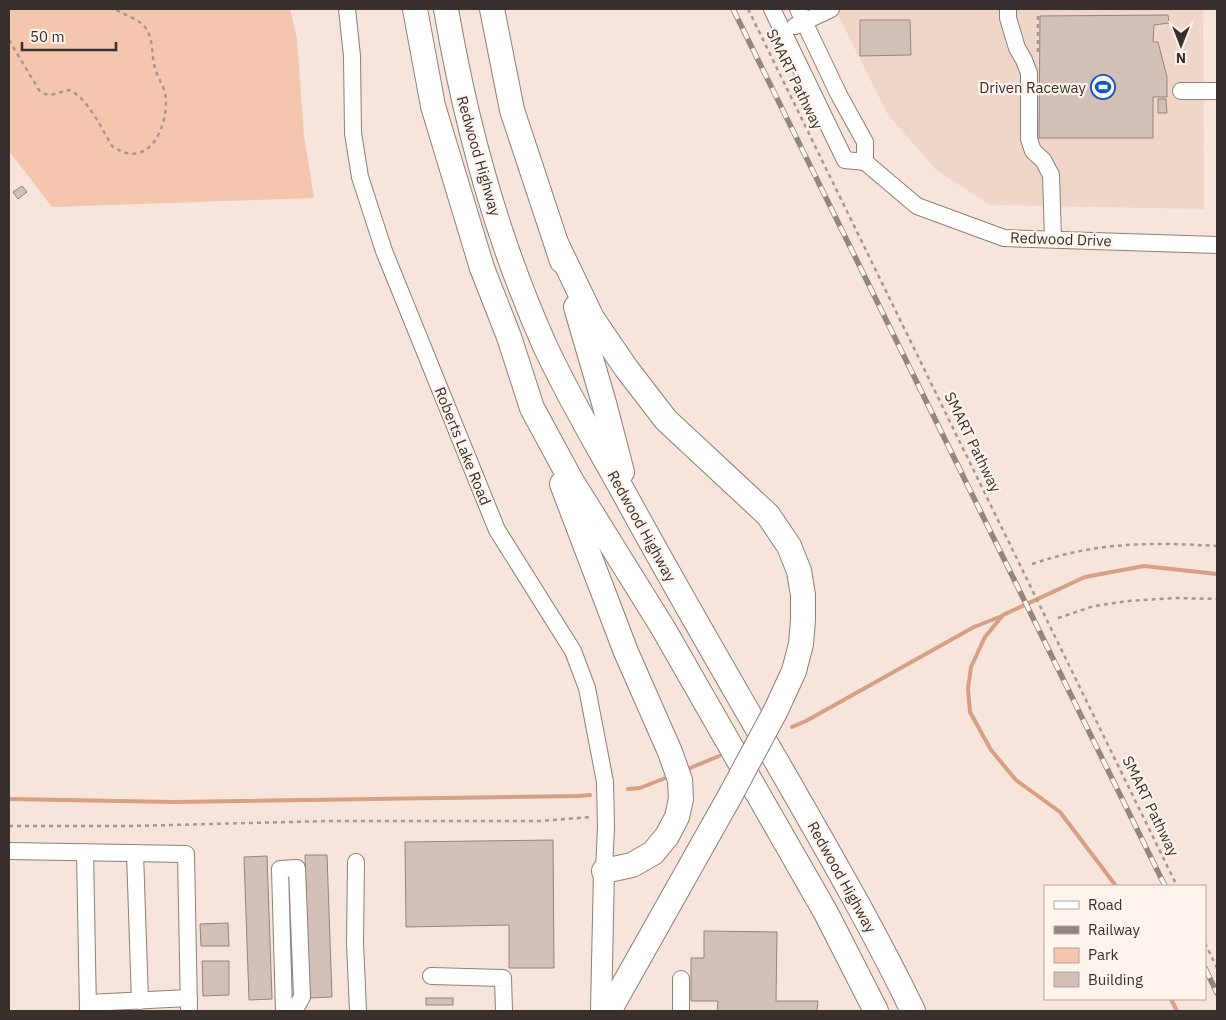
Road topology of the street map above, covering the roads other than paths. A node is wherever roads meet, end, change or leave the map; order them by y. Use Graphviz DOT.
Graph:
graph roads {
  1 [pos="347,9"];
  2 [pos="415,9"];
  3 [pos="446,9"];
  4 [pos="492,9"];
  5 [pos="772,9"];
  6 [pos="831,9"];
  7 [pos="1008,9"];
  8 [pos="801,15"];
  9 [pos="783,32"];
  10 [pos="1181,91"];
  11 [pos="1217,91"];
  12 [pos="866,162"];
  13 [pos="1053,239"];
  14 [pos="557,245"];
  15 [pos="1217,245"];
  16 [pos="532,408"];
  17 [pos="629,503"];
  18 [pos="9,851"];
  19 [pos="85,852"];
  20 [pos="135,853"];
  21 [pos="356,862"];
  22 [pos="604,871"];
  23 [pos="431,976"];
  24 [pos="681,979"];
  25 [pos="140,1001"];
  26 [pos="189,1005"];
  27 [pos="88,1007"];
  28 [pos="284,1011"];
  29 [pos="294,1011"];
  30 [pos="358,1011"];
  31 [pos="504,1011"];
  32 [pos="601,1011"];
  33 [pos="609,1011"];
  34 [pos="681,1011"];
  35 [pos="876,1011"];
  36 [pos="913,1011"];
  1 -- 22 [label="street, Roberts Lake Road"];
  2 -- 16 [label="highway, Redwood Highway"];
  3 -- 17 [label="highway, Redwood Highway"];
  4 -- 14 [label="highway"];
  5 -- 9 [label="street, Redwood Drive"];
  6 -- 8 [label="street"];
  7 -- 13 [label="street"];
  8 -- 9 [label="street"];
  8 -- 12 [label="street"];
  9 -- 12 [label="street, Redwood Drive"];
  10 -- 11 [label="street"];
  12 -- 13 [label="street, Redwood Drive"];
  13 -- 15 [label="street, Redwood Drive"];
  14 -- 17 [label="highway"];
  14 -- 33 [label="highway, bridge"];
  16 -- 22 [label="highway"];
  16 -- 35 [label="highway, Redwood Highway"];
  17 -- 36 [label="highway, Redwood Highway"];
  18 -- 19 [label="street"];
  19 -- 20 [label="street"];
  19 -- 27 [label="street"];
  20 -- 25 [label="street"];
  20 -- 26 [label="street"];
  21 -- 30 [label="street"];
  22 -- 32 [label="main road"];
  23 -- 31 [label="street"];
  24 -- 34 [label="street"];
  25 -- 26 [label="street"];
  25 -- 27 [label="street"];
  28 -- 29 [label="street"];
}
